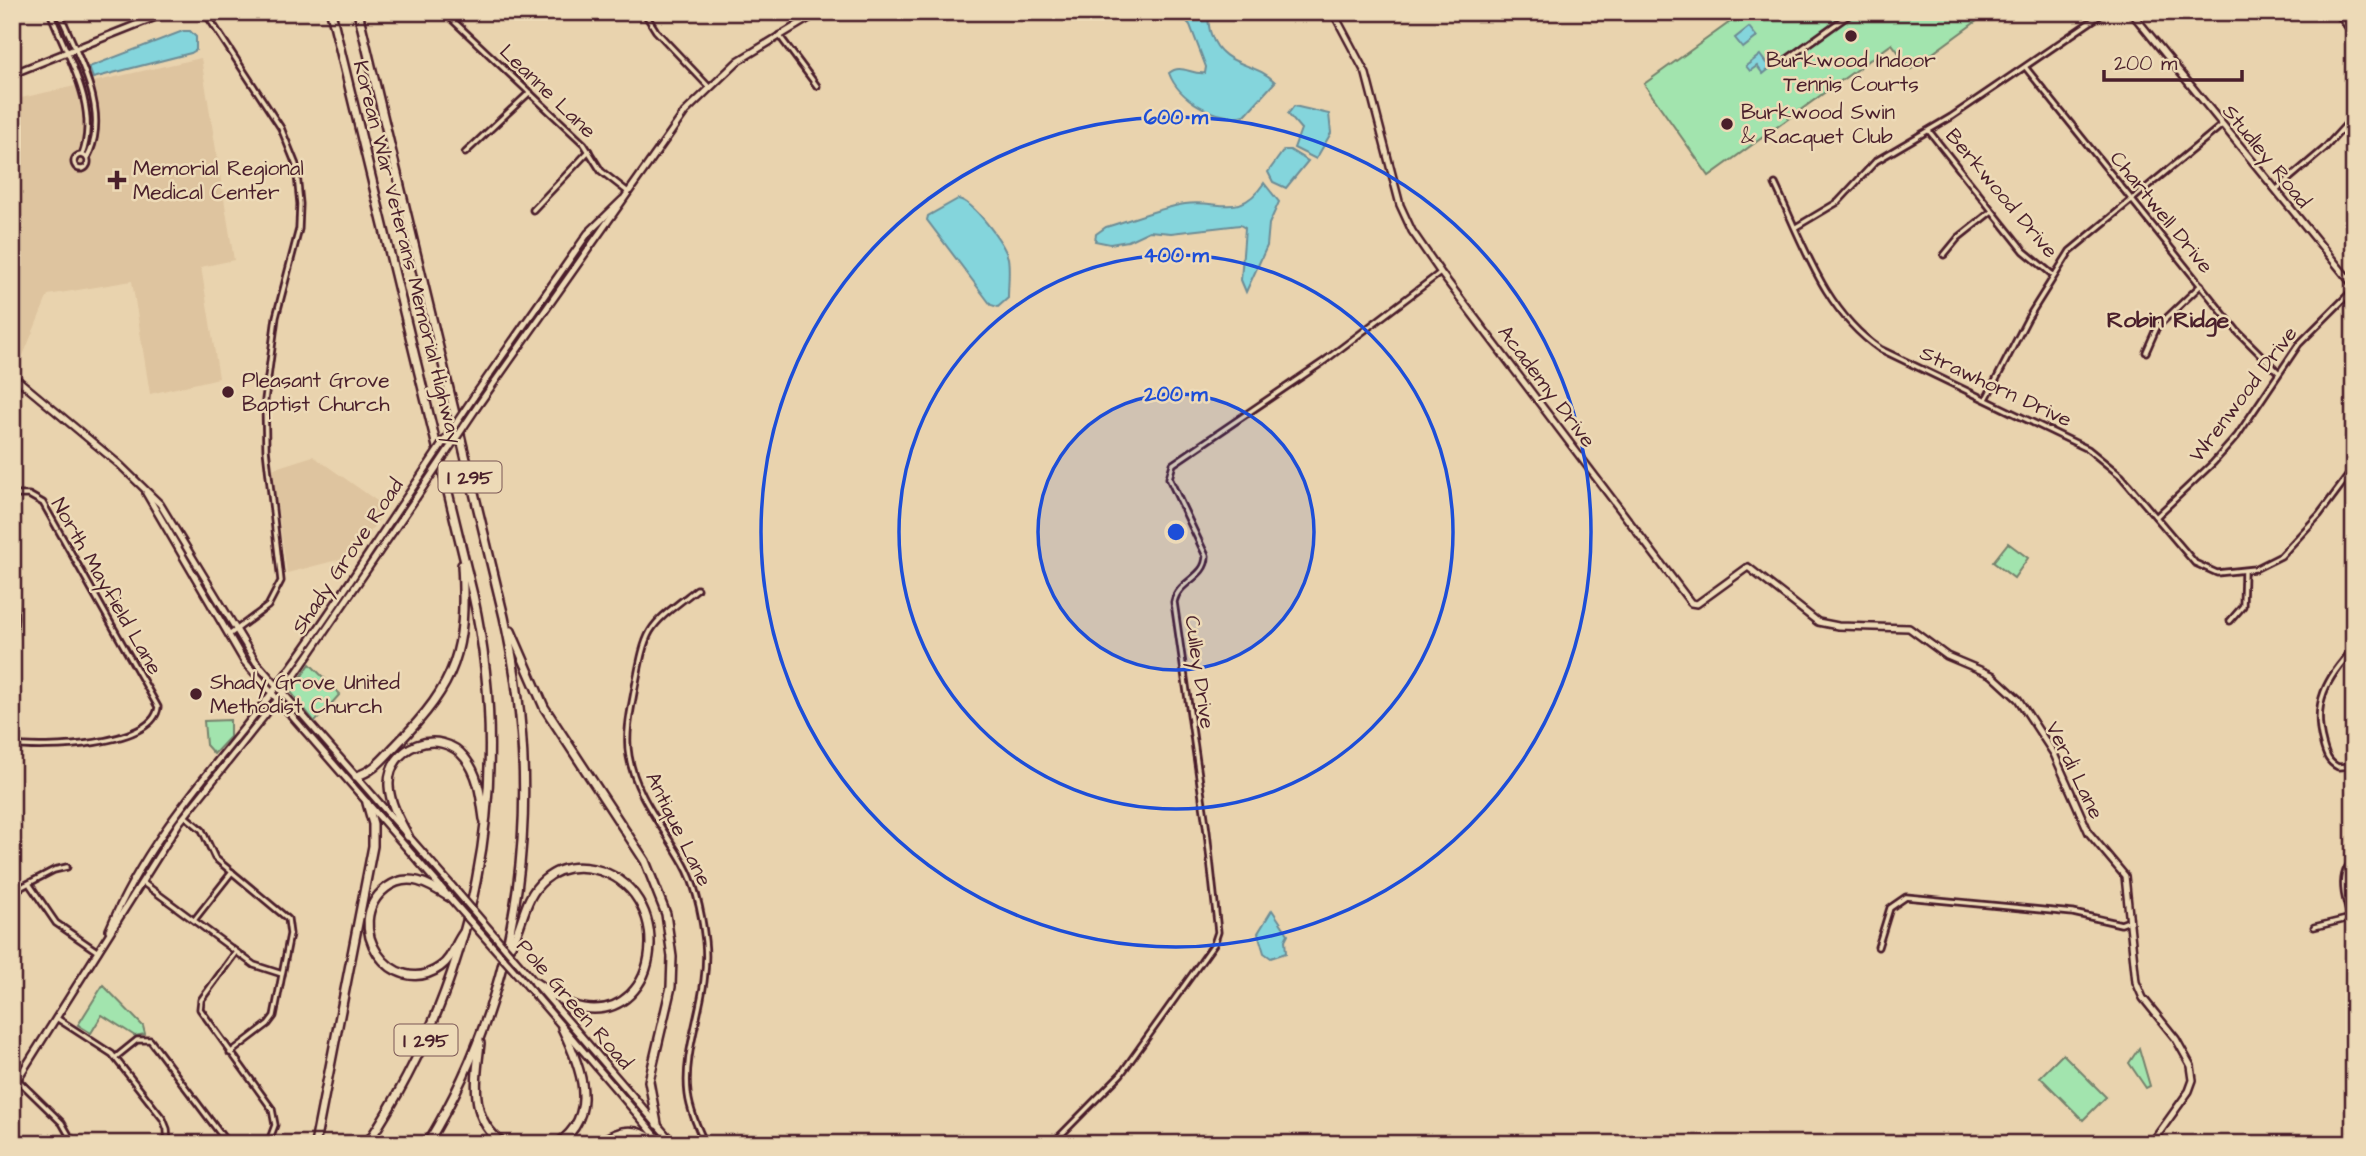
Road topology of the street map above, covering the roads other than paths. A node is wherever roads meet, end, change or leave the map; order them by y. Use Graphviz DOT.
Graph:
graph roads {
  1 [pos="50,12"];
  2 [pos="59,12"];
  3 [pos="168,12"];
  4 [pos="205,12"];
  5 [pos="331,12"];
  6 [pos="358,12"];
  7 [pos="444,12"];
  8 [pos="644,12"];
  9 [pos="819,12"];
  10 [pos="1334,12"];
  11 [pos="1853,12"];
  12 [pos="2105,12"];
  13 [pos="2131,12"];
  14 [pos="2336,12"];
  15 [pos="779,35"];
  16 [pos="2354,35"];
  17 [pos="75,51"];
  18 [pos="66,55"];
  19 [pos="1786,60"];
  20 [pos="2026,68"];
  21 [pos="12,74"];
  22 [pos="709,86"];
  23 [pos="817,86"];
  24 [pos="530,92"];
  25 [pos="2354,116"];
  26 [pos="2222,125"];
  27 [pos="1929,131"];
  28 [pos="589,151"];
  29 [pos="465,153"];
  30 [pos="82,155"];
  31 [pos="87,158"];
  32 [pos="1775,184"];
  33 [pos="2275,191"];
  34 [pos="629,193"];
  35 [pos="2132,200"];
  36 [pos="533,210"];
  37 [pos="1992,211"];
  38 [pos="1796,227"];
  39 [pos="1944,255"];
  40 [pos="1441,272"];
  41 [pos="2053,275"];
  42 [pos="2201,285"];
  43 [pos="2354,287"];
  44 [pos="522,328"];
  45 [pos="530,333"];
  46 [pos="2146,352"];
  47 [pos="2278,372"];
  48 [pos="12,375"];
  49 [pos="1986,399"];
  50 [pos="2354,468"];
  51 [pos="141,484"];
  52 [pos="12,495"];
  53 [pos="2156,517"];
  54 [pos="12,536"];
  55 [pos="461,547"];
  56 [pos="2244,571"];
  57 [pos="697,589"];
  58 [pos="503,611"];
  59 [pos="2230,621"];
  60 [pos="1838,626"];
  61 [pos="236,631"];
  62 [pos="229,636"];
  63 [pos="2354,649"];
  64 [pos="12,663"];
  65 [pos="276,687"];
  66 [pos="271,694"];
  67 [pos="282,694"];
  68 [pos="277,701"];
  69 [pos="12,745"];
  70 [pos="2354,766"];
  71 [pos="356,776"];
  72 [pos="367,803"];
  73 [pos="178,810"];
  74 [pos="185,816"];
  75 [pos="485,832"];
  76 [pos="408,836"];
  77 [pos="2354,860"];
  78 [pos="67,867"];
  79 [pos="232,872"];
  80 [pos="142,882"];
  81 [pos="30,885"];
  82 [pos="12,892"];
  83 [pos="449,897"];
  84 [pos="2351,918"];
  85 [pos="195,919"];
  86 [pos="2131,920"];
  87 [pos="2314,927"];
  88 [pos="466,929"];
  89 [pos="2354,929"];
  90 [pos="103,946"];
  91 [pos="1878,947"];
  92 [pos="508,949"];
  93 [pos="98,952"];
  94 [pos="236,952"];
  95 [pos="282,974"];
  96 [pos="536,983"];
  97 [pos="58,1019"];
  98 [pos="562,1028"];
  99 [pos="481,1032"];
  100 [pos="230,1053"];
  101 [pos="116,1058"];
  102 [pos="18,1080"];
  103 [pos="12,1088"];
  104 [pos="657,1124"];
  105 [pos="74,1144"];
  106 [pos="168,1144"];
  107 [pos="228,1144"];
  108 [pos="268,1144"];
  109 [pos="315,1144"];
  110 [pos="367,1144"];
  111 [pos="427,1144"];
  112 [pos="504,1144"];
  113 [pos="557,1144"];
  114 [pos="598,1144"];
  115 [pos="661,1144"];
  116 [pos="674,1144"];
  117 [pos="705,1144"];
  118 [pos="1052,1144"];
  119 [pos="2151,1144"];
  1 -- 18 [label="street"];
  2 -- 17 [label="street"];
  3 -- 17 [label="main road"];
  4 -- 61 [label="street"];
  5 -- 55 [label="highway, Korean War Veterans Memorial Highway / I 295"];
  6 -- 58 [label="highway, Korean War Veterans Memorial Highway / I 295"];
  7 -- 24 [label="street, Leanne Lane"];
  8 -- 22 [label="street"];
  9 -- 15 [label="main road, Shady Grove Road"];
  10 -- 40 [label="main road, Academy Drive"];
  11 -- 19 [label="street"];
  12 -- 20 [label="street"];
  13 -- 26 [label="main road, Studley Road"];
  14 -- 16 [label="street"];
  15 -- 22 [label="main road, Shady Grove Road"];
  15 -- 23 [label="street"];
  17 -- 18 [label="main road"];
  17 -- 31 [label="street"];
  18 -- 21 [label="main road"];
  18 -- 30 [label="street"];
  20 -- 27 [label="street"];
  20 -- 35 [label="street, Chartwell Drive"];
  22 -- 34 [label="main road, Shady Grove Road"];
  24 -- 28 [label="street, Leanne Lane"];
  24 -- 29 [label="street"];
  25 -- 33 [label="street"];
  26 -- 33 [label="main road, Studley Road"];
  26 -- 35 [label="street"];
  27 -- 37 [label="street, Berkwood Drive"];
  27 -- 38 [label="street"];
  28 -- 34 [label="street, Leanne Lane"];
  28 -- 36 [label="street"];
  30 -- 31 [label="street"];
  30 -- 31 [label="street"];
  32 -- 38 [label="street, Strawhorn Drive"];
  33 -- 43 [label="main road, Studley Road"];
  34 -- 44 [label="main road, Shady Grove Road"];
  34 -- 45 [label="main road, Shady Grove Road"];
  35 -- 41 [label="street"];
  35 -- 42 [label="street, Chartwell Drive"];
  37 -- 39 [label="street"];
  37 -- 41 [label="street, Berkwood Drive"];
  38 -- 49 [label="street, Strawhorn Drive"];
  40 -- 60 [label="main road, Academy Drive"];
  40 -- 118 [label="street, Culley Drive"];
  41 -- 49 [label="street"];
  42 -- 46 [label="street"];
  42 -- 47 [label="street, Chartwell Drive"];
  43 -- 47 [label="street, Wrenwood Drive"];
  44 -- 45 [label="main road"];
  44 -- 65 [label="main road, Shady Grove Road, bridge"];
  45 -- 67 [label="main road, Shady Grove Road, bridge"];
  47 -- 53 [label="street, Wrenwood Drive"];
  48 -- 51 [label="main road"];
  49 -- 53 [label="street, Strawhorn Drive"];
  50 -- 56 [label="street"];
  51 -- 61 [label="main road, Pole Green Road"];
  51 -- 62 [label="main road, Pole Green Road"];
  52 -- 69 [label="street, North Mayfield Lane"];
  53 -- 56 [label="street, Strawhorn Drive"];
  54 -- 64 [label="street"];
  55 -- 71 [label="highway"];
  55 -- 75 [label="highway, Korean War Veterans Memorial Highway / I 295"];
  56 -- 59 [label="street"];
  57 -- 117 [label="street, Antique Lane"];
  58 -- 92 [label="highway, Korean War Veterans Memorial Highway / I 295"];
  58 -- 104 [label="highway"];
  60 -- 86 [label="main road, Verdi Lane"];
  61 -- 62 [label="street"];
  61 -- 65 [label="main road, Pole Green Road"];
  62 -- 66 [label="main road, Pole Green Road"];
  63 -- 70 [label="street"];
  65 -- 66 [label="main road, Shady Grove Road"];
  65 -- 67 [label="main road, Pole Green Road"];
  66 -- 68 [label="main road, Pole Green Road"];
  66 -- 73 [label="main road, Shady Grove Road"];
  67 -- 68 [label="main road, Shady Grove Road"];
  67 -- 71 [label="main road, Pole Green Road"];
  68 -- 72 [label="main road, Pole Green Road"];
  68 -- 74 [label="main road, Shady Grove Road"];
  71 -- 76 [label="main road, Pole Green Road"];
  72 -- 83 [label="main road, Pole Green Road"];
  72 -- 109 [label="highway"];
  73 -- 74 [label="street"];
  73 -- 90 [label="main road, Shady Grove Road"];
  74 -- 79 [label="street"];
  74 -- 80 [label="main road, Shady Grove Road"];
  75 -- 76 [label="highway"];
  75 -- 88 [label="highway, Korean War Veterans Memorial Highway / I 295"];
  76 -- 96 [label="main road, Pole Green Road, bridge"];
  77 -- 84 [label="street"];
  78 -- 81 [label="street"];
  79 -- 85 [label="street"];
  79 -- 95 [label="street"];
  80 -- 85 [label="street"];
  80 -- 90 [label="main road, Shady Grove Road"];
  81 -- 82 [label="street"];
  81 -- 93 [label="street"];
  83 -- 88 [label="highway"];
  83 -- 98 [label="main road, Pole Green Road, bridge"];
  84 -- 87 [label="street"];
  84 -- 89 [label="street"];
  85 -- 94 [label="street"];
  86 -- 91 [label="street"];
  86 -- 119 [label="main road, Verdi Lane"];
  88 -- 110 [label="highway, Korean War Veterans Memorial Highway / I 295"];
  90 -- 93 [label="main road, Shady Grove Road"];
  92 -- 96 [label="highway"];
  92 -- 99 [label="highway, Korean War Veterans Memorial Highway / I 295"];
  93 -- 97 [label="main road, Shady Grove Road"];
  94 -- 95 [label="street"];
  94 -- 100 [label="street"];
  95 -- 100 [label="street"];
  96 -- 104 [label="main road, Pole Green Road"];
  97 -- 101 [label="street"];
  97 -- 102 [label="main road, Shady Grove Road"];
  98 -- 113 [label="highway"];
  98 -- 115 [label="main road, Pole Green Road"];
  99 -- 111 [label="highway, Korean War Veterans Memorial Highway / I 295"];
  99 -- 112 [label="highway"];
  100 -- 108 [label="street"];
  101 -- 106 [label="street"];
  101 -- 107 [label="street"];
  102 -- 103 [label="main road, Shady Grove Road"];
  102 -- 105 [label="street"];
  104 -- 116 [label="main road, Pole Green Road"];
  114 -- 115 [label="highway"];
}
